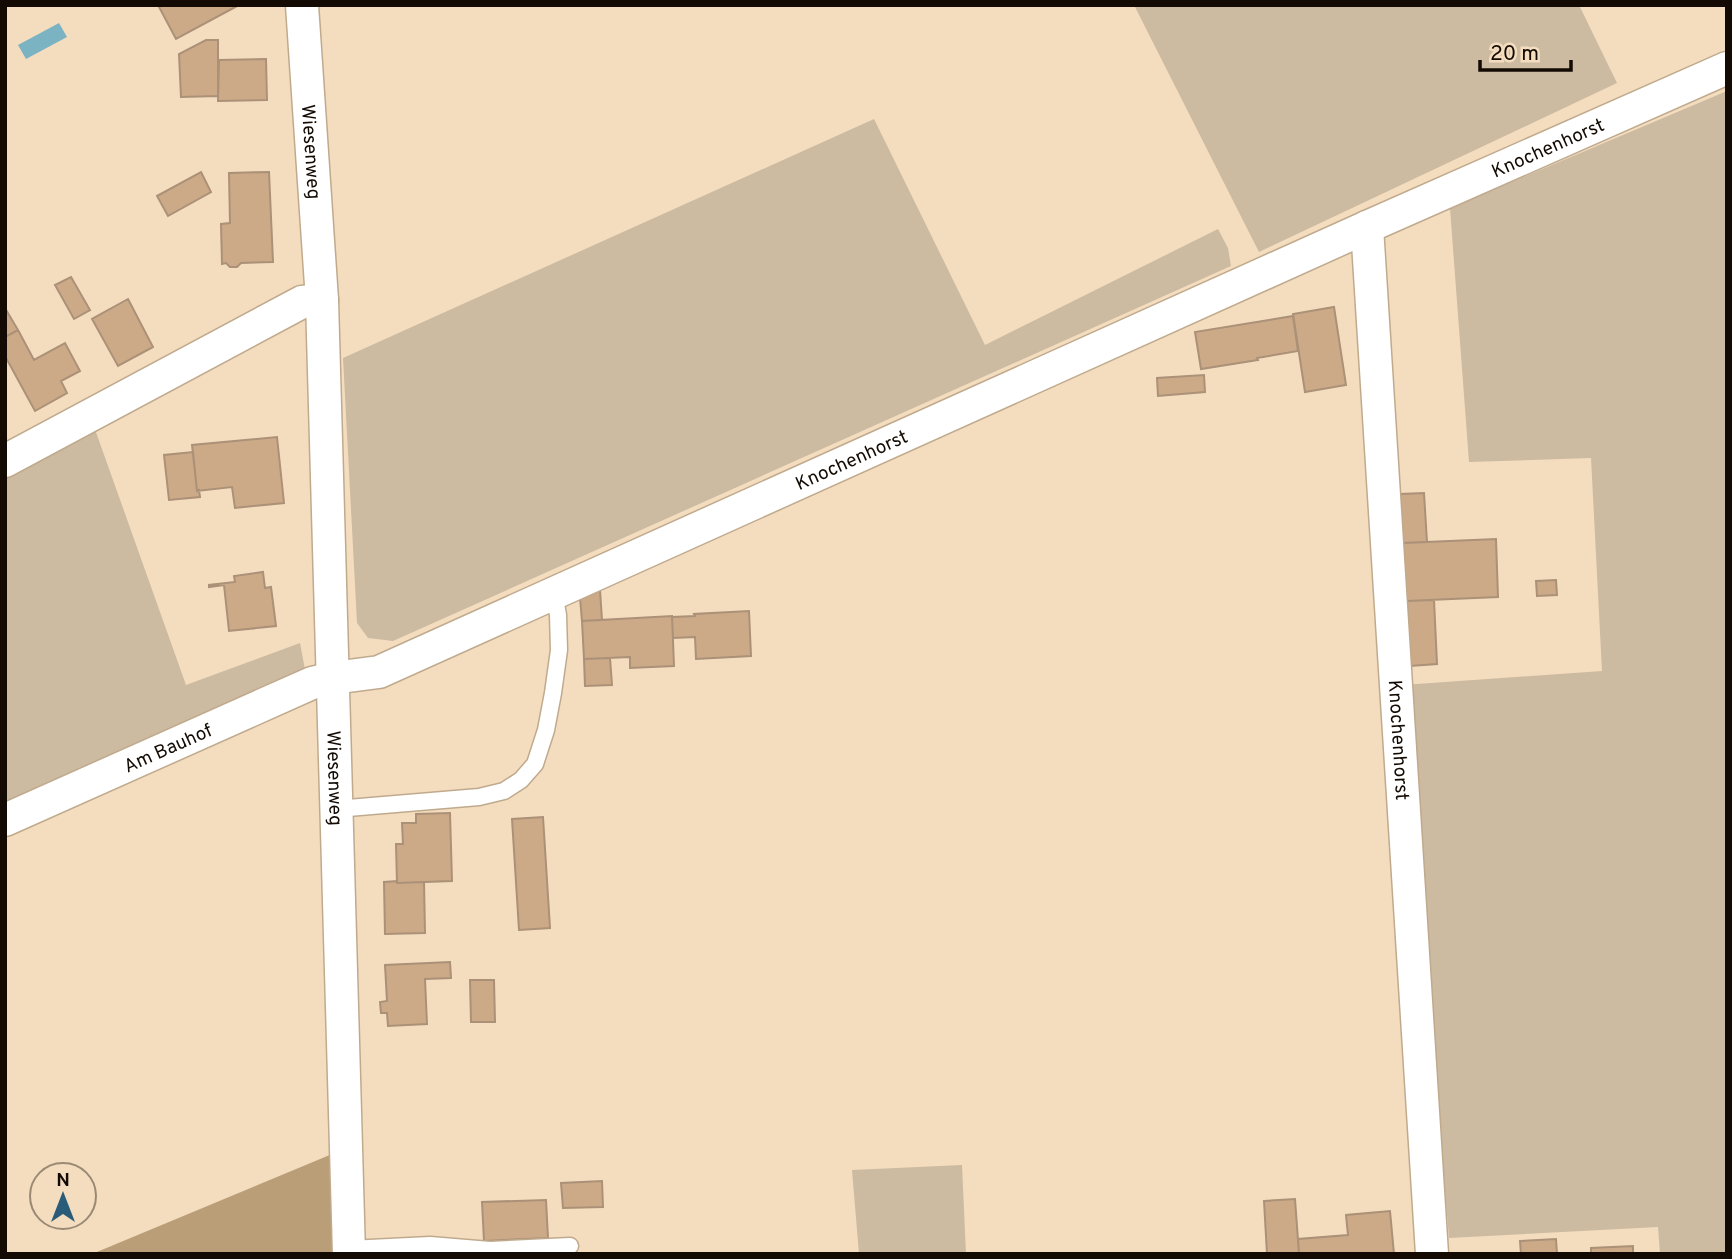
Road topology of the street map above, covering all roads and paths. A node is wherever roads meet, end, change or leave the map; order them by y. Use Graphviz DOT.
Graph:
graph roads {
  1 [pos="302,5"];
  2 [pos="1727,68"];
  3 [pos="1367,227"];
  4 [pos="322,300"];
  5 [pos="5,461"];
  6 [pos="554,593"];
  7 [pos="333,678"];
  8 [pos="336,809"];
  9 [pos="5,820"];
  10 [pos="570,1245"];
  11 [pos="349,1251"];
  12 [pos="1432,1254"];
  1 -- 4 [label="street, Wiesenweg"];
  2 -- 3 [label="street, Knochenhorst"];
  3 -- 6 [label="street, Knochenhorst"];
  3 -- 12 [label="street, Knochenhorst"];
  4 -- 5 [label="street"];
  4 -- 7 [label="street, Wiesenweg"];
  6 -- 7 [label="street, Knochenhorst"];
  6 -- 8 [label="lane"];
  7 -- 8 [label="street, Wiesenweg"];
  7 -- 9 [label="street, Am Bauhof"];
  8 -- 11 [label="street, Wiesenweg"];
  10 -- 11 [label="lane"];
}
